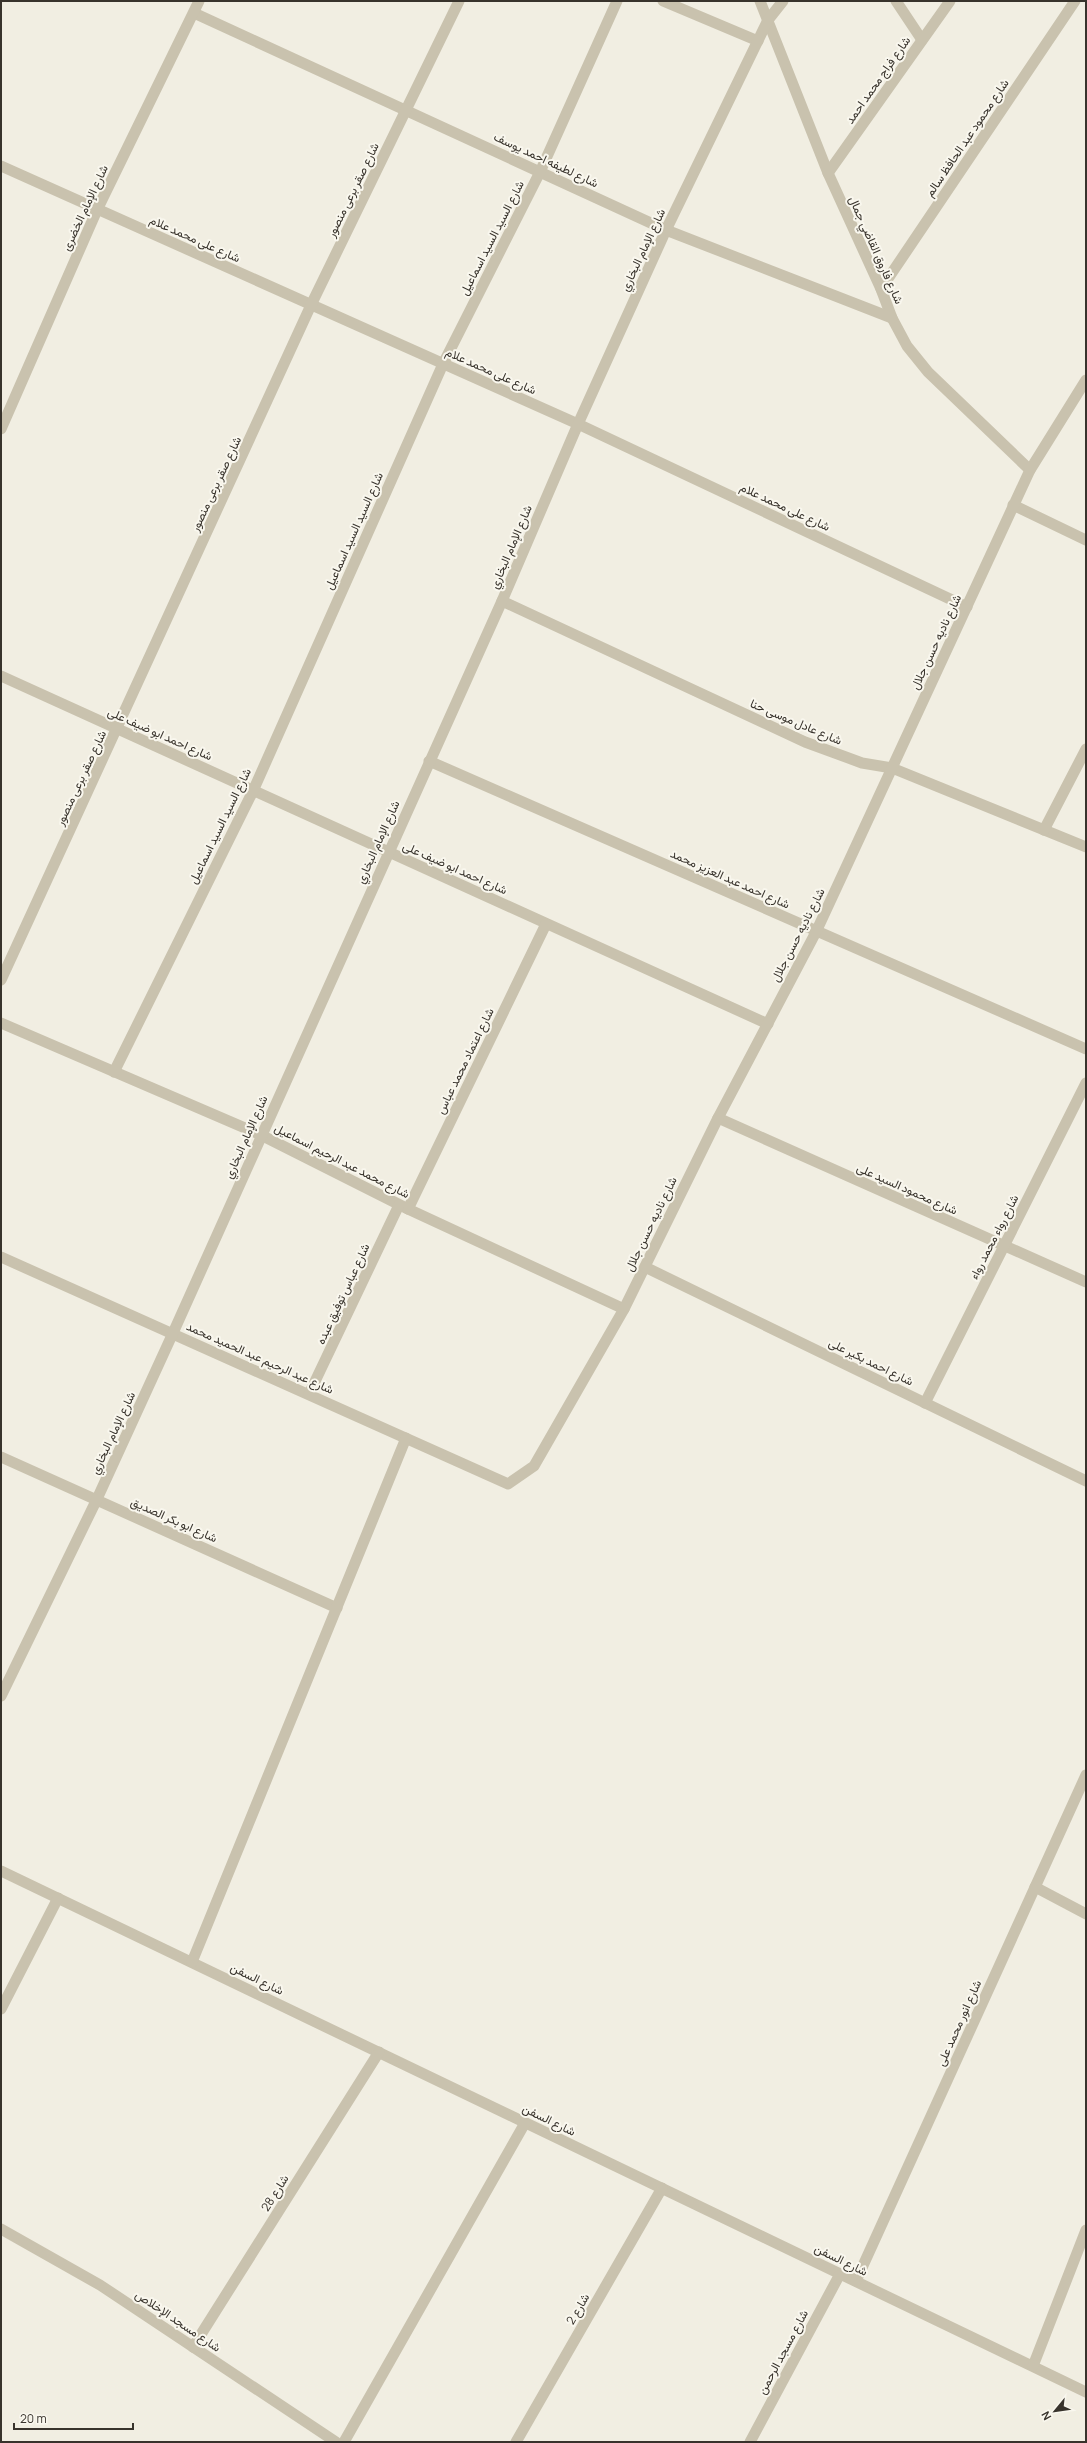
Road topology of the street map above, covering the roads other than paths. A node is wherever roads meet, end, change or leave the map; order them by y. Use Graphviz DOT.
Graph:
graph roads {
  1 [pos="199,1"];
  2 [pos="459,1"];
  3 [pos="617,1"];
  4 [pos="663,1"];
  5 [pos="760,1"];
  6 [pos="783,1"];
  7 [pos="896,1"];
  8 [pos="950,1"];
  9 [pos="1075,1"];
  10 [pos="194,13"];
  11 [pos="768,20"];
  12 [pos="922,40"];
  13 [pos="758,41"];
  14 [pos="407,111"];
  15 [pos="1,166"];
  16 [pos="540,172"];
  17 [pos="828,173"];
  18 [pos="97,210"];
  19 [pos="666,230"];
  20 [pos="881,289"];
  21 [pos="312,305"];
  22 [pos="892,318"];
  23 [pos="443,364"];
  24 [pos="1086,380"];
  25 [pos="4,415"];
  26 [pos="578,424"];
  27 [pos="1,429"];
  28 [pos="1030,470"];
  29 [pos="1014,505"];
  30 [pos="1086,540"];
  31 [pos="502,601"];
  32 [pos="966,607"];
  33 [pos="1,676"];
  34 [pos="118,729"];
  35 [pos="1086,749"];
  36 [pos="429,761"];
  37 [pos="892,768"];
  38 [pos="253,790"];
  39 [pos="1044,830"];
  40 [pos="1086,847"];
  41 [pos="388,852"];
  42 [pos="546,924"];
  43 [pos="816,932"];
  44 [pos="1,980"];
  45 [pos="1,1023"];
  46 [pos="768,1024"];
  47 [pos="1086,1049"];
  48 [pos="114,1072"];
  49 [pos="1086,1083"];
  50 [pos="718,1118"];
  51 [pos="261,1135"];
  52 [pos="404,1207"];
  53 [pos="1004,1246"];
  54 [pos="1,1256"];
  55 [pos="644,1267"];
  56 [pos="1086,1282"];
  57 [pos="624,1309"];
  58 [pos="173,1333"];
  59 [pos="309,1394"];
  60 [pos="925,1403"];
  61 [pos="406,1438"];
  62 [pos="1,1457"];
  63 [pos="1086,1481"];
  64 [pos="508,1484"];
  65 [pos="97,1499"];
  66 [pos="337,1608"];
  67 [pos="1,1696"];
  68 [pos="1086,1775"];
  69 [pos="1,1871"];
  70 [pos="1035,1887"];
  71 [pos="58,1898"];
  72 [pos="1086,1914"];
  73 [pos="192,1962"];
  74 [pos="1,2009"];
  75 [pos="379,2052"];
  76 [pos="525,2123"];
  77 [pos="662,2188"];
  78 [pos="1,2229"];
  79 [pos="1086,2230"];
  80 [pos="840,2274"];
  81 [pos="856,2281"];
  82 [pos="193,2346"];
  83 [pos="1033,2366"];
  84 [pos="1086,2392"];
  85 [pos="336,2442"];
  86 [pos="344,2442"];
  87 [pos="516,2442"];
  88 [pos="750,2442"];
  1 -- 10 [label="street, شارع الإمام الخضرى"];
  2 -- 14 [label="street, شارع صقر برعى منصور"];
  3 -- 16 [label="street, شارع السيد السيد اسماعيل"];
  4 -- 13 [label="street"];
  5 -- 11 [label="street, شارع فاروق القاضي جمال"];
  6 -- 11 [label="street, شارع الإمام البخاري"];
  7 -- 12 [label="street"];
  8 -- 12 [label="street, شارع فراج محمد احمد"];
  9 -- 20 [label="street, شارع محمود عبد الحافظ سالم"];
  10 -- 14 [label="street, شارع لطيفه احمد يوسف"];
  10 -- 18 [label="street, شارع الإمام الخضرى"];
  11 -- 13 [label="street, شارع الإمام البخاري"];
  11 -- 17 [label="street, شارع فاروق القاضي جمال"];
  12 -- 17 [label="street, شارع فراج محمد احمد"];
  13 -- 19 [label="street, شارع الإمام البخاري"];
  14 -- 16 [label="street, شارع لطيفه احمد يوسف"];
  14 -- 21 [label="street, شارع صقر برعى منصور"];
  15 -- 18 [label="street, شارع على محمد علام"];
  16 -- 19 [label="street, شارع لطيفه احمد يوسف"];
  16 -- 23 [label="street, شارع السيد السيد اسماعيل"];
  17 -- 20 [label="street, شارع فاروق القاضي جمال"];
  18 -- 21 [label="street, شارع على محمد علام"];
  18 -- 25 [label="street, شارع الإمام الخضرى"];
  19 -- 22 [label="street, شارع لطيفه احمد يوسف"];
  19 -- 26 [label="street, شارع الإمام البخاري"];
  20 -- 22 [label="street, شارع فاروق القاضي جمال"];
  21 -- 23 [label="street, شارع على محمد علام"];
  21 -- 34 [label="street, شارع صقر برعى منصور"];
  22 -- 28 [label="street, شارع فاروق القاضي جمال"];
  23 -- 26 [label="street, شارع على محمد علام"];
  23 -- 38 [label="street, شارع السيد السيد اسماعيل"];
  24 -- 28 [label="street, شارع ناديه حسن جلال"];
  25 -- 27 [label="street, شارع الإمام الخضرى"];
  26 -- 31 [label="street, شارع الإمام البخاري"];
  26 -- 32 [label="street, شارع على محمد علام"];
  28 -- 29 [label="street, شارع ناديه حسن جلال"];
  29 -- 30 [label="street"];
  29 -- 32 [label="street, شارع ناديه حسن جلال"];
  31 -- 36 [label="street, شارع الإمام البخاري"];
  31 -- 37 [label="street, شارع عادل موسى حنا"];
  32 -- 37 [label="street, شارع ناديه حسن جلال"];
  33 -- 34 [label="street, شارع احمد ابو ضيف على"];
  34 -- 38 [label="street, شارع احمد ابو ضيف على"];
  34 -- 44 [label="street, شارع صقر برعى منصور"];
  35 -- 39 [label="street"];
  36 -- 41 [label="street, شارع الإمام البخاري"];
  36 -- 43 [label="street, شارع احمد عبد العزيز محمد"];
  37 -- 39 [label="street, شارع عادل موسى حنا"];
  37 -- 43 [label="street, شارع ناديه حسن جلال"];
  38 -- 41 [label="street, شارع احمد ابو ضيف على"];
  38 -- 48 [label="street, شارع السيد السيد اسماعيل"];
  39 -- 40 [label="street, شارع عادل موسى حنا"];
  41 -- 42 [label="street, شارع احمد ابو ضيف على"];
  41 -- 51 [label="street, شارع الإمام البخاري"];
  42 -- 46 [label="street, شارع احمد ابو ضيف على"];
  42 -- 52 [label="street, شارع اعتماد محمد عباس"];
  43 -- 46 [label="street, شارع ناديه حسن جلال"];
  43 -- 47 [label="street, شارع احمد عبد العزيز محمد"];
  45 -- 48 [label="street, شارع محمد عبد الرحيم اسماعيل"];
  46 -- 50 [label="street, شارع ناديه حسن جلال"];
  48 -- 51 [label="street, شارع محمد عبد الرحيم اسماعيل"];
  49 -- 53 [label="street, شارع رواء محمد رواء"];
  50 -- 53 [label="street, شارع محمود السيد على"];
  50 -- 55 [label="street, شارع ناديه حسن جلال"];
  51 -- 52 [label="street, شارع محمد عبد الرحيم اسماعيل"];
  51 -- 58 [label="street, شارع الإمام البخاري"];
  52 -- 57 [label="street, شارع محمد عبد الرحيم اسماعيل"];
  52 -- 59 [label="street, شارع عباس توفيق عبده"];
  53 -- 56 [label="street, شارع محمود السيد على"];
  53 -- 60 [label="street, شارع رواء محمد رواء"];
  54 -- 58 [label="street, شارع عبد الرحيم عبد الحميد محمد"];
  55 -- 57 [label="street, شارع ناديه حسن جلال"];
  55 -- 60 [label="street, شارع احمد بكير على"];
  57 -- 64 [label="street, شارع ناديه حسن جلال"];
  58 -- 59 [label="street, شارع عبد الرحيم عبد الحميد محمد"];
  58 -- 65 [label="street, شارع الإمام البخاري"];
  59 -- 61 [label="street, شارع عبد الرحيم عبد الحميد محمد"];
  60 -- 63 [label="street, شارع احمد بكير على"];
  61 -- 64 [label="street, شارع عبد الرحيم عبد الحميد محمد"];
  61 -- 66 [label="street"];
  62 -- 65 [label="street, شارع ابو بكر الصديق"];
  65 -- 66 [label="street, شارع ابو بكر الصديق"];
  65 -- 67 [label="street, شارع الإمام البخاري"];
  66 -- 73 [label="street"];
  68 -- 70 [label="street, شارع انور محمد على"];
  69 -- 71 [label="street, شارع السفن"];
  70 -- 72 [label="street"];
  70 -- 81 [label="street, شارع انور محمد على"];
  71 -- 73 [label="street, شارع السفن"];
  71 -- 74 [label="street"];
  73 -- 75 [label="street, شارع السفن"];
  75 -- 76 [label="street, شارع السفن"];
  75 -- 82 [label="street, شارع 28"];
  76 -- 77 [label="street, شارع السفن"];
  76 -- 86 [label="street"];
  77 -- 80 [label="street, شارع السفن"];
  77 -- 87 [label="street, شارع 2"];
  78 -- 82 [label="street, شارع مسجد الإخلاص"];
  79 -- 83 [label="street"];
  80 -- 81 [label="street, شارع السفن"];
  80 -- 88 [label="street, شارع مسجد الرحمن"];
  81 -- 83 [label="street, شارع السفن"];
  82 -- 85 [label="street, شارع مسجد الإخلاص"];
  83 -- 84 [label="street, شارع السفن"];
}
